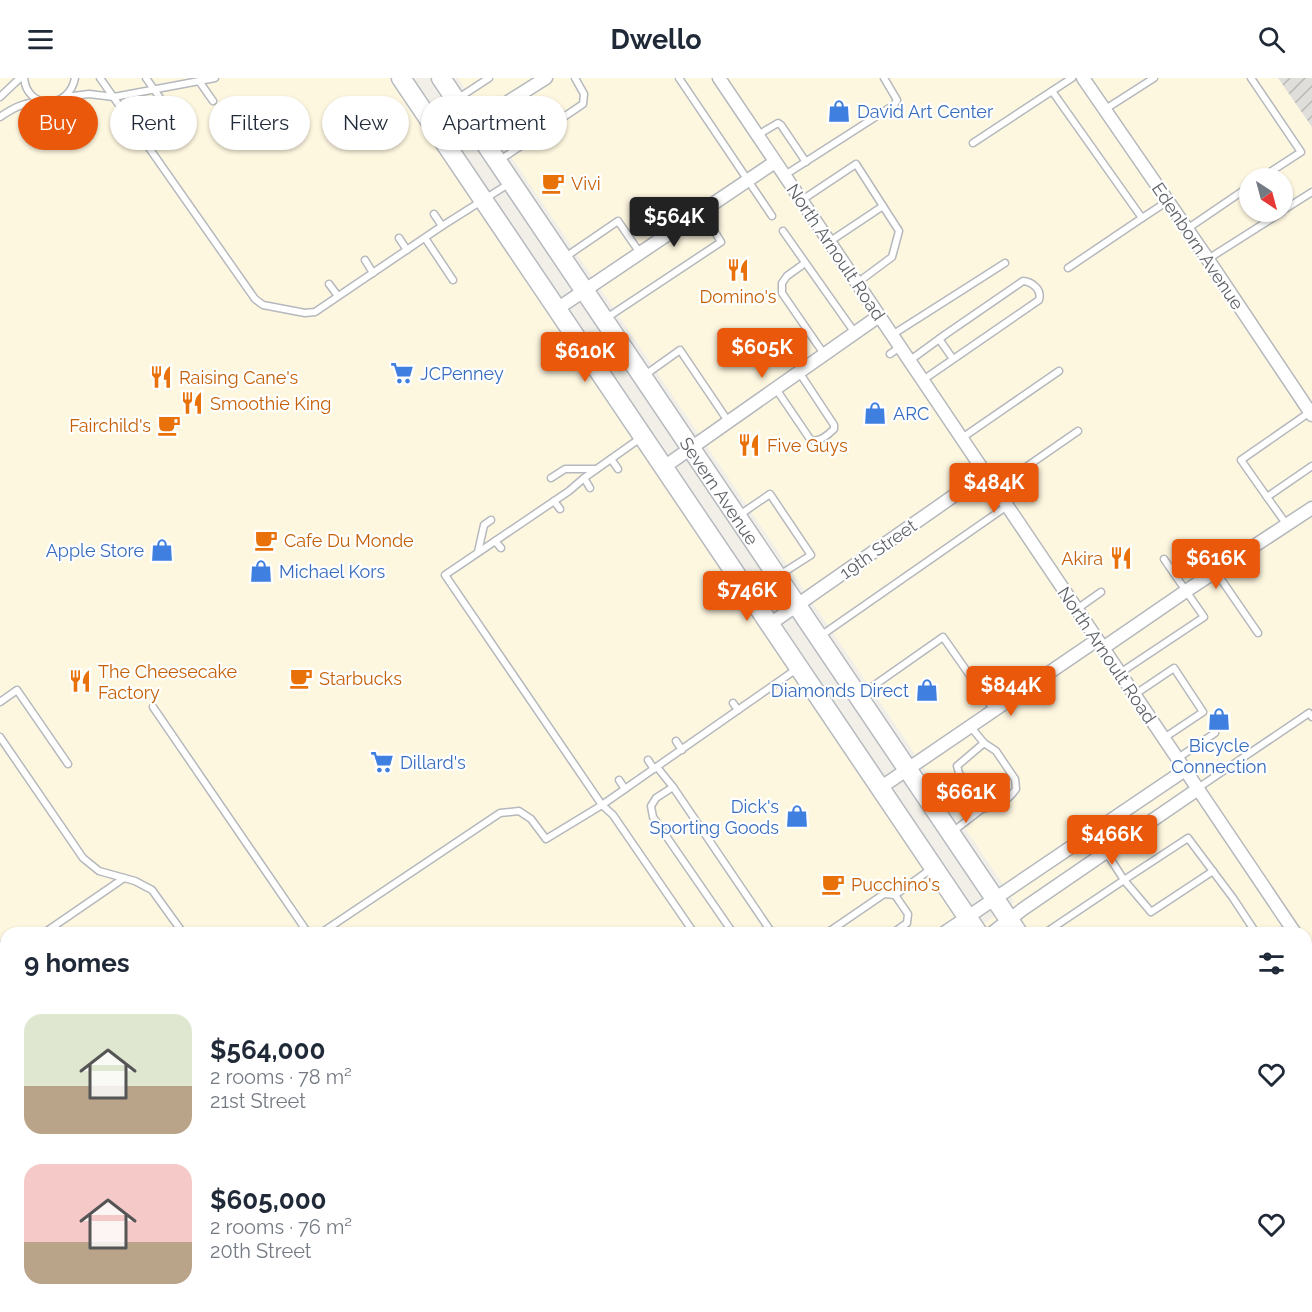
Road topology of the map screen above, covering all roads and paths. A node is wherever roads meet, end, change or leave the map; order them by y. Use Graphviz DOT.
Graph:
graph roads {
  1 [pos="22,78"];
  2 [pos="75,78"];
  3 [pos="100,78"];
  4 [pos="146,78"];
  5 [pos="215,78"];
  6 [pos="401,78"];
  7 [pos="441,78"];
  8 [pos="489,78"];
  9 [pos="545,78"];
  10 [pos="575,78"];
  11 [pos="679,78"];
  12 [pos="718,78"];
  13 [pos="884,78"];
  14 [pos="1072,78"];
  15 [pos="1083,78"];
  16 [pos="1154,78"];
  17 [pos="1251,78"];
  18 [pos="194,81"];
  19 [pos="153,90"];
  20 [pos="1052,91"];
  21 [pos="33,96"];
  22 [pos="66,96"];
  23 [pos="73,96"];
  24 [pos="113,96"];
  25 [pos="120,96"];
  26 [pos="157,96"];
  27 [pos="453,96"];
  28 [pos="462,96"];
  29 [pos="517,96"];
  30 [pos="0,97"];
  31 [pos="110,97"];
  32 [pos="209,97"];
  33 [pos="18,105"];
  34 [pos="421,108"];
  35 [pos="1104,110"];
  36 [pos="0,117"];
  37 [pos="757,136"];
  38 [pos="973,143"];
  39 [pos="151,150"];
  40 [pos="449,150"];
  41 [pos="490,150"];
  42 [pos="498,162"];
  43 [pos="775,162"];
  44 [pos="806,162"];
  45 [pos="1276,168"];
  46 [pos="784,176"];
  47 [pos="748,180"];
  48 [pos="511,182"];
  49 [pos="1312,192"];
  50 [pos="1239,194"];
  51 [pos="483,200"];
  52 [pos="801,201"];
  53 [pos="1167,201"];
  54 [pos="1293,204"];
  55 [pos="883,206"];
  56 [pos="702,211"];
  57 [pos="434,214"];
  58 [pos="772,216"];
  59 [pos="1142,218"];
  60 [pos="1265,222"];
  61 [pos="442,226"];
  62 [pos="1187,229"];
  63 [pos="783,231"];
  64 [pos="399,238"];
  65 [pos="425,238"];
  66 [pos="829,242"];
  67 [pos="407,250"];
  68 [pos="640,253"];
  69 [pos="563,258"];
  70 [pos="1208,259"];
  71 [pos="365,260"];
  72 [pos="1005,262"];
  73 [pos="806,263"];
  74 [pos="1068,268"];
  75 [pos="373,273"];
  76 [pos="453,280"];
  77 [pos="856,283"];
  78 [pos="329,284"];
  79 [pos="585,291"];
  80 [pos="338,296"];
  81 [pos="557,309"];
  82 [pos="879,316"];
  83 [pos="604,320"];
  84 [pos="855,333"];
  85 [pos="892,335"];
  86 [pos="939,339"];
  87 [pos="824,354"];
  88 [pos="953,358"];
  89 [pos="909,361"];
  90 [pos="1059,371"];
  91 [pos="799,372"];
  92 [pos="643,377"];
  93 [pos="922,380"];
  94 [pos="776,388"];
  95 [pos="1311,414"];
  96 [pos="728,421"];
  97 [pos="1078,431"];
  98 [pos="643,436"];
  99 [pos="962,438"];
  100 [pos="691,448"];
  101 [pos="611,459"];
  102 [pos="1312,466"];
  103 [pos="664,467"];
  104 [pos="597,469"];
  105 [pos="618,469"];
  106 [pos="986,474"];
  107 [pos="551,478"];
  108 [pos="584,478"];
  109 [pos="591,488"];
  110 [pos="995,489"];
  111 [pos="1267,497"];
  112 [pos="554,501"];
  113 [pos="1007,506"];
  114 [pos="1312,508"];
  115 [pos="560,509"];
  116 [pos="737,516"];
  117 [pos="490,520"];
  118 [pos="525,521"];
  119 [pos="1287,525"];
  120 [pos="530,528"];
  121 [pos="495,541"];
  122 [pos="501,548"];
  123 [pos="478,552"];
  124 [pos="1164,559"];
  125 [pos="466,560"];
  126 [pos="472,568"];
  127 [pos="1216,572"];
  128 [pos="778,577"];
  129 [pos="1186,591"];
  130 [pos="1101,592"];
  131 [pos="797,605"];
  132 [pos="1077,609"];
  133 [pos="770,624"];
  134 [pos="1258,633"];
  135 [pos="819,637"];
  136 [pos="1100,644"];
  137 [pos="799,668"];
  138 [pos="1120,674"];
  139 [pos="763,682"];
  140 [pos="768,690"];
  141 [pos="1134,695"];
  142 [pos="859,696"];
  143 [pos="0,702"];
  144 [pos="733,703"];
  145 [pos="153,707"];
  146 [pos="738,710"];
  147 [pos="994,710"];
  148 [pos="1312,717"];
  149 [pos="705,722"];
  150 [pos="970,726"];
  151 [pos="711,730"];
  152 [pos="1215,733"];
  153 [pos="0,737"];
  154 [pos="1164,738"];
  155 [pos="676,741"];
  156 [pos="984,743"];
  157 [pos="682,750"];
  158 [pos="1177,758"];
  159 [pos="648,760"];
  160 [pos="68,764"];
  161 [pos="656,768"];
  162 [pos="908,769"];
  163 [pos="1185,770"];
  164 [pos="619,780"];
  165 [pos="673,787"];
  166 [pos="880,788"];
  167 [pos="625,789"];
  168 [pos="1198,789"];
  169 [pos="602,805"];
  170 [pos="982,809"];
  171 [pos="951,833"];
  172 [pos="1106,852"];
  173 [pos="933,868"];
  174 [pos="1213,871"];
  175 [pos="124,878"];
  176 [pos="1125,880"];
  177 [pos="895,895"];
  178 [pos="995,898"];
  179 [pos="967,918"];
  180 [pos="1014,926"];
  181 [pos="53,927"];
  182 [pos="179,927"];
  183 [pos="304,927"];
  184 [pos="330,927"];
  185 [pos="690,927"];
  186 [pos="729,927"];
  187 [pos="768,927"];
  188 [pos="835,927"];
  189 [pos="902,927"];
  190 [pos="953,927"];
  191 [pos="974,927"];
  192 [pos="1054,927"];
  193 [pos="1252,927"];
  194 [pos="1291,927"];
  1 -- 21 [label="lane"];
  1 -- 30 [label="lane"];
  2 -- 22 [label="lane"];
  3 -- 24 [label="lane"];
  4 -- 19 [label="lane"];
  5 -- 18 [label="lane"];
  6 -- 34 [label="street, Severn Avenue"];
  7 -- 27 [label="street, Severn Avenue"];
  8 -- 28 [label="lane"];
  9 -- 29 [label="street"];
  10 -- 42 [label="lane"];
  11 -- 47 [label="lane"];
  12 -- 37 [label="street, North Arnoult Road"];
  13 -- 44 [label="lane"];
  14 -- 20 [label="lane"];
  15 -- 35 [label="street, Edenborn Avenue"];
  16 -- 35 [label="lane"];
  17 -- 45 [label="lane"];
  18 -- 19 [label="lane"];
  18 -- 32 [label="lane"];
  19 -- 25 [label="lane"];
  19 -- 26 [label="lane"];
  20 -- 38 [label="lane"];
  20 -- 59 [label="lane"];
  23 -- 31 [label="lane"];
  33 -- 36 [label="lane"];
  35 -- 53 [label="street, Edenborn Avenue"];
  37 -- 43 [label="street, North Arnoult Road"];
  37 -- 44 [label="lane"];
  39 -- 80 [label="lane"];
  40 -- 51 [label="street, Severn Avenue"];
  41 -- 42 [label="street, Severn Avenue"];
  42 -- 48 [label="street, Severn Avenue"];
  43 -- 46 [label="street, North Arnoult Road"];
  43 -- 47 [label="street"];
  44 -- 46 [label="lane"];
  46 -- 52 [label="street, North Arnoult Road"];
  47 -- 56 [label="street"];
  47 -- 58 [label="lane"];
  48 -- 51 [label="lane"];
  48 -- 69 [label="street, Severn Avenue"];
  49 -- 54 [label="lane"];
  50 -- 62 [label="lane"];
  51 -- 61 [label="lane"];
  51 -- 81 [label="street, Severn Avenue"];
  52 -- 55 [label="lane"];
  52 -- 66 [label="street, North Arnoult Road"];
  53 -- 59 [label="lane"];
  53 -- 62 [label="street, Edenborn Avenue"];
  55 -- 66 [label="lane"];
  55 -- 77 [label="lane"];
  56 -- 68 [label="street"];
  56 -- 83 [label="lane"];
  57 -- 61 [label="lane"];
  59 -- 74 [label="lane"];
  60 -- 70 [label="lane"];
  61 -- 65 [label="lane"];
  62 -- 70 [label="street, Edenborn Avenue"];
  63 -- 73 [label="lane"];
  64 -- 67 [label="lane"];
  65 -- 67 [label="lane"];
  65 -- 76 [label="lane"];
  66 -- 77 [label="street, North Arnoult Road"];
  67 -- 75 [label="lane"];
  68 -- 69 [label="lane"];
  68 -- 79 [label="street"];
  69 -- 79 [label="street, Severn Avenue"];
  70 -- 95 [label="street, Edenborn Avenue"];
  71 -- 75 [label="lane"];
  72 -- 85 [label="lane"];
  73 -- 84 [label="lane"];
  73 -- 87 [label="lane"];
  75 -- 80 [label="lane"];
  77 -- 82 [label="street, North Arnoult Road"];
  78 -- 80 [label="lane"];
  79 -- 81 [label="street"];
  79 -- 83 [label="street, Severn Avenue"];
  81 -- 98 [label="street, Severn Avenue"];
  82 -- 84 [label="street"];
  82 -- 85 [label="street, North Arnoult Road"];
  83 -- 92 [label="street, Severn Avenue"];
  84 -- 87 [label="street"];
  85 -- 89 [label="street, North Arnoult Road"];
  86 -- 88 [label="lane"];
  86 -- 88 [label="lane"];
  86 -- 89 [label="lane"];
  87 -- 91 [label="street"];
  88 -- 93 [label="lane"];
  89 -- 93 [label="street, North Arnoult Road"];
  90 -- 99 [label="lane"];
  91 -- 94 [label="street"];
  91 -- 94 [label="lane"];
  92 -- 96 [label="lane"];
  92 -- 100 [label="street, Severn Avenue"];
  93 -- 99 [label="street, North Arnoult Road"];
  94 -- 96 [label="street"];
  95 -- 111 [label="lane"];
  96 -- 100 [label="street"];
  97 -- 110 [label="lane"];
  98 -- 101 [label="lane"];
  98 -- 103 [label="street, Severn Avenue"];
  99 -- 106 [label="street, North Arnoult Road"];
  100 -- 103 [label="street"];
  100 -- 116 [label="street, Severn Avenue"];
  101 -- 104 [label="lane"];
  101 -- 105 [label="lane"];
  102 -- 111 [label="lane"];
  103 -- 133 [label="street, Severn Avenue"];
  104 -- 107 [label="lane"];
  104 -- 108 [label="lane"];
  106 -- 110 [label="street, North Arnoult Road"];
  106 -- 131 [label="street, 19th Street"];
  108 -- 109 [label="lane"];
  108 -- 112 [label="lane"];
  110 -- 113 [label="street, North Arnoult Road"];
  111 -- 119 [label="lane"];
  112 -- 115 [label="lane"];
  112 -- 118 [label="lane"];
  113 -- 132 [label="street, North Arnoult Road"];
  113 -- 135 [label="lane"];
  114 -- 119 [label="street"];
  116 -- 128 [label="street, Severn Avenue"];
  116 -- 128 [label="lane"];
  117 -- 123 [label="lane"];
  118 -- 120 [label="lane"];
  118 -- 121 [label="lane"];
  119 -- 127 [label="street"];
  121 -- 122 [label="lane"];
  121 -- 123 [label="lane"];
  123 -- 125 [label="lane"];
  124 -- 129 [label="lane"];
  125 -- 126 [label="lane"];
  125 -- 169 [label="lane"];
  127 -- 129 [label="street"];
  127 -- 134 [label="lane"];
  128 -- 131 [label="street, Severn Avenue"];
  129 -- 136 [label="street"];
  129 -- 138 [label="lane"];
  130 -- 132 [label="lane"];
  131 -- 133 [label="street, 19th Street"];
  131 -- 135 [label="street, Severn Avenue"];
  132 -- 136 [label="street, North Arnoult Road"];
  133 -- 137 [label="street, Severn Avenue"];
  135 -- 142 [label="street, Severn Avenue"];
  136 -- 138 [label="street, North Arnoult Road"];
  136 -- 147 [label="street"];
  137 -- 140 [label="lane"];
  137 -- 166 [label="street, Severn Avenue"];
  138 -- 141 [label="street, North Arnoult Road"];
  139 -- 140 [label="lane"];
  140 -- 146 [label="lane"];
  141 -- 154 [label="street, North Arnoult Road"];
  141 -- 154 [label="lane"];
  142 -- 147 [label="lane"];
  142 -- 162 [label="street, Severn Avenue"];
  143 -- 160 [label="lane"];
  144 -- 146 [label="lane"];
  145 -- 183 [label="lane"];
  146 -- 151 [label="lane"];
  147 -- 150 [label="street"];
  148 -- 168 [label="lane"];
  149 -- 151 [label="lane"];
  150 -- 156 [label="lane"];
  150 -- 162 [label="street"];
  151 -- 157 [label="lane"];
  152 -- 158 [label="lane"];
  153 -- 175 [label="lane"];
  154 -- 158 [label="street, North Arnoult Road"];
  155 -- 157 [label="lane"];
  156 -- 170 [label="lane"];
  156 -- 170 [label="lane"];
  157 -- 161 [label="lane"];
  158 -- 163 [label="street, North Arnoult Road"];
  159 -- 161 [label="lane"];
  161 -- 165 [label="lane"];
  161 -- 167 [label="lane"];
  162 -- 166 [label="street"];
  162 -- 171 [label="street, Severn Avenue"];
  163 -- 168 [label="street, North Arnoult Road"];
  163 -- 178 [label="street"];
  164 -- 167 [label="lane"];
  165 -- 186 [label="lane"];
  165 -- 187 [label="lane"];
  166 -- 173 [label="street, Severn Avenue"];
  167 -- 169 [label="lane"];
  168 -- 172 [label="street"];
  168 -- 194 [label="street, North Arnoult Road"];
  169 -- 184 [label="lane"];
  169 -- 185 [label="lane"];
  170 -- 171 [label="lane"];
  171 -- 178 [label="street, Severn Avenue"];
  172 -- 176 [label="lane"];
  172 -- 180 [label="street"];
  173 -- 177 [label="lane"];
  173 -- 179 [label="street, Severn Avenue"];
  174 -- 176 [label="lane"];
  174 -- 176 [label="lane"];
  174 -- 193 [label="lane"];
  175 -- 181 [label="lane"];
  175 -- 182 [label="lane"];
  176 -- 192 [label="lane"];
  177 -- 188 [label="lane"];
  177 -- 189 [label="lane"];
  178 -- 179 [label="street"];
  178 -- 180 [label="street, Severn Avenue"];
  179 -- 190 [label="street"];
  179 -- 191 [label="street, Severn Avenue"];
}
